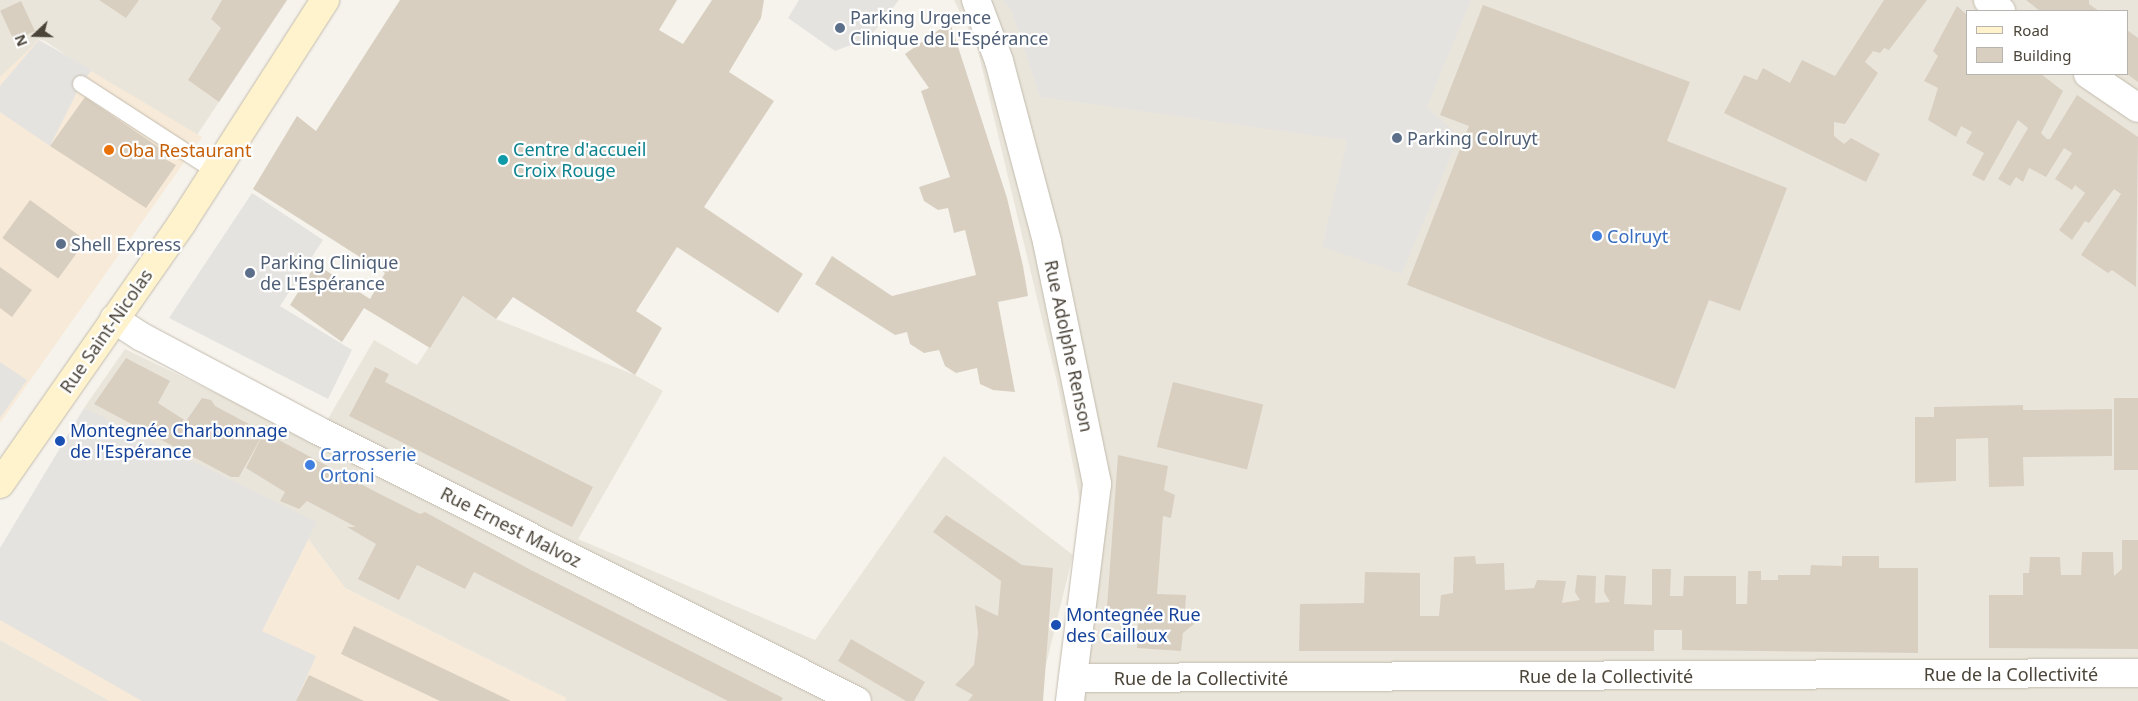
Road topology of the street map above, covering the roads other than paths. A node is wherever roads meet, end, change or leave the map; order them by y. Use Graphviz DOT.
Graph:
graph roads {
  1 [pos="325,0"];
  2 [pos="976,0"];
  3 [pos="1988,0"];
  4 [pos="2000,10"];
  5 [pos="2089,75"];
  6 [pos="81,84"];
  7 [pos="2138,108"];
  8 [pos="215,171"];
  9 [pos="114,319"];
  10 [pos="0,484"];
  11 [pos="2138,673"];
  12 [pos="1072,690"];
  13 [pos="857,701"];
  1 -- 8 [label="street, Rue Saint-Nicolas"];
  2 -- 12 [label="street, Rue Adolphe Renson"];
  3 -- 4 [label="street"];
  5 -- 7 [label="street"];
  6 -- 8 [label="lane"];
  8 -- 9 [label="street, Rue Saint-Nicolas"];
  9 -- 10 [label="street, Rue Saint-Nicolas"];
  9 -- 13 [label="street, Rue Ernest Malvoz"];
  11 -- 12 [label="street, Rue de la Collectivité"];
}
